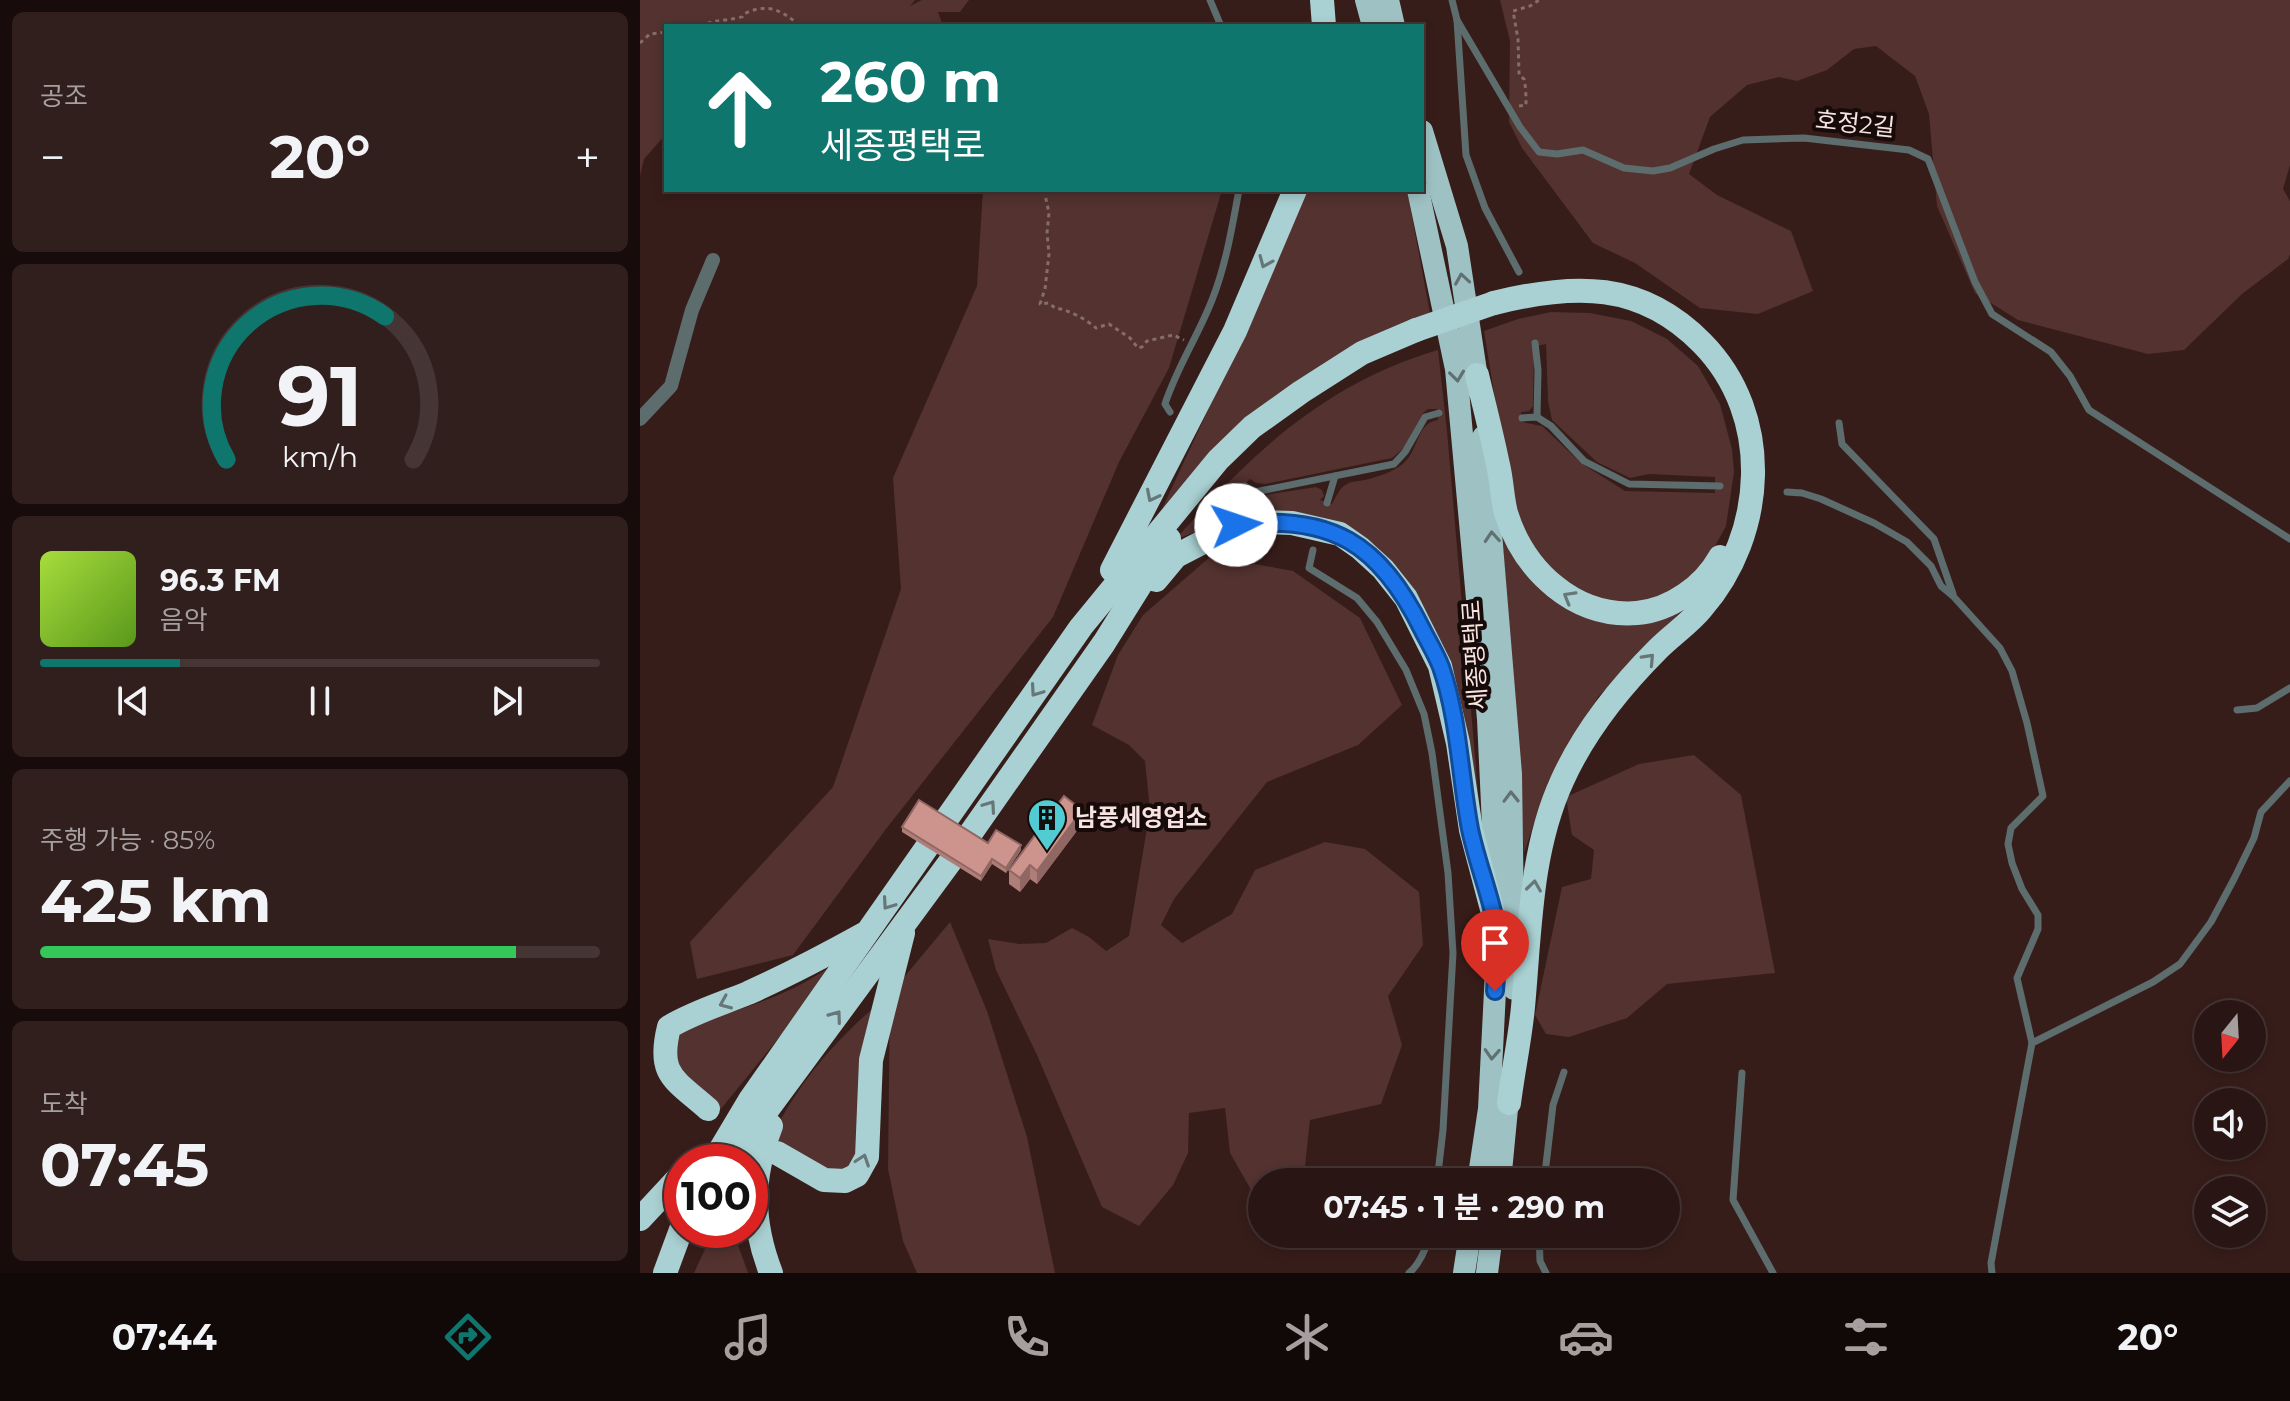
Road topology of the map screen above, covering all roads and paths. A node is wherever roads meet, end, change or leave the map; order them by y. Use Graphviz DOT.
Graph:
graph roads {
  1 [pos="1210,0"];
  2 [pos="1322,0"];
  3 [pos="1366,0"];
  4 [pos="1388,0"];
  5 [pos="1452,0"];
  6 [pos="1539,0"];
  7 [pos="1457,20"];
  8 [pos="704,24"];
  9 [pos="798,24"];
  10 [pos="1220,24"];
  11 [pos="1324,24"];
  12 [pos="1372,24"];
  13 [pos="1394,24"];
  14 [pos="664,32"];
  15 [pos="640,43"];
  16 [pos="1507,106"];
  17 [pos="1424,138"];
  18 [pos="1044,192"];
  19 [pos="1239,192"];
  20 [pos="1294,192"];
  21 [pos="1418,192"];
  22 [pos="713,260"];
  23 [pos="1519,272"];
  24 [pos="1496,311"];
  25 [pos="1418,338"];
  26 [pos="1535,343"];
  27 [pos="1191,344"];
  28 [pos="1477,375"];
  29 [pos="1170,412"];
  30 [pos="1439,413"];
  31 [pos="1537,417"];
  32 [pos="1522,418"];
  33 [pos="640,419"];
  34 [pos="1839,423"];
  35 [pos="1335,476"];
  36 [pos="1245,486"];
  37 [pos="1720,486"];
  38 [pos="1787,492"];
  39 [pos="1327,503"];
  40 [pos="2290,539"];
  41 [pos="1313,550"];
  42 [pos="1953,596"];
  43 [pos="1081,627"];
  44 [pos="1104,643"];
  45 [pos="2290,688"];
  46 [pos="2237,710"];
  47 [pos="2290,781"];
  48 [pos="905,921"];
  49 [pos="869,931"];
  50 [pos="1498,932"];
  51 [pos="2032,1043"];
  52 [pos="1564,1072"];
  53 [pos="1742,1073"];
  54 [pos="790,1079"];
  55 [pos="750,1100"];
  56 [pos="1509,1103"];
  57 [pos="708,1109"];
  58 [pos="710,1144"];
  59 [pos="724,1144"];
  60 [pos="745,1144"];
  61 [pos="777,1153"];
  62 [pos="1439,1168"];
  63 [pos="1480,1168"];
  64 [pos="1502,1168"];
  65 [pos="1546,1168"];
  66 [pos="664,1193"];
  67 [pos="640,1219"];
  68 [pos="674,1248"];
  69 [pos="689,1248"];
  70 [pos="1425,1248"];
  71 [pos="1468,1248"];
  72 [pos="1490,1248"];
  73 [pos="1540,1248"];
  74 [pos="665,1273"];
  75 [pos="680,1273"];
  76 [pos="771,1273"];
  77 [pos="1409,1273"];
  78 [pos="1464,1273"];
  79 [pos="1487,1273"];
  80 [pos="1546,1273"];
  81 [pos="1773,1273"];
  82 [pos="1992,1273"];
  1 -- 10 [label="lane"];
  2 -- 11 [label="highway"];
  3 -- 12 [label="highway"];
  4 -- 13 [label="highway"];
  5 -- 7 [label="lane"];
  6 -- 16 [label="path"];
  7 -- 16 [label="lane, 호정2길"];
  7 -- 23 [label="lane"];
  8 -- 9 [label="path"];
  14 -- 15 [label="path"];
  16 -- 40 [label="lane, 호정2길"];
  28 -- 17 [label="highway, 세종평택로, one-way"];
  18 -- 27 [label="path"];
  19 -- 27 [label="lane"];
  20 -- 43 [label="highway, one-way"];
  21 -- 50 [label="highway, 세종평택로, one-way"];
  22 -- 33 [label="street"];
  24 -- 25 [label="highway, bridge"];
  24 -- 28 [label="highway, one-way"];
  56 -- 24 [label="highway, one-way"];
  25 -- 43 [label="highway"];
  25 -- 44 [label="highway"];
  26 -- 31 [label="lane"];
  27 -- 29 [label="lane"];
  56 -- 28 [label="highway, 세종평택로, one-way"];
  30 -- 35 [label="lane"];
  31 -- 32 [label="lane"];
  31 -- 37 [label="lane"];
  34 -- 42 [label="lane"];
  35 -- 36 [label="lane"];
  35 -- 39 [label="lane"];
  38 -- 42 [label="lane"];
  41 -- 62 [label="lane"];
  42 -- 51 [label="lane"];
  43 -- 49 [label="highway, one-way"];
  48 -- 44 [label="highway, one-way"];
  44 -- 50 [label="highway"];
  45 -- 46 [label="lane"];
  47 -- 51 [label="lane"];
  54 -- 48 [label="highway, one-way"];
  61 -- 48 [label="highway, one-way"];
  49 -- 55 [label="highway"];
  49 -- 57 [label="highway, one-way"];
  50 -- 63 [label="highway, 세종평택로, one-way"];
  51 -- 82 [label="lane"];
  52 -- 65 [label="lane"];
  53 -- 81 [label="lane"];
  54 -- 60 [label="highway"];
  54 -- 76 [label="highway"];
  55 -- 58 [label="highway"];
  55 -- 59 [label="highway"];
  56 -- 64 [label="highway, 세종평택로"];
  66 -- 67 [label="highway"];
  68 -- 74 [label="highway"];
  69 -- 75 [label="highway"];
  70 -- 77 [label="lane"];
  71 -- 78 [label="highway"];
  72 -- 79 [label="highway"];
  73 -- 80 [label="lane"];
}
